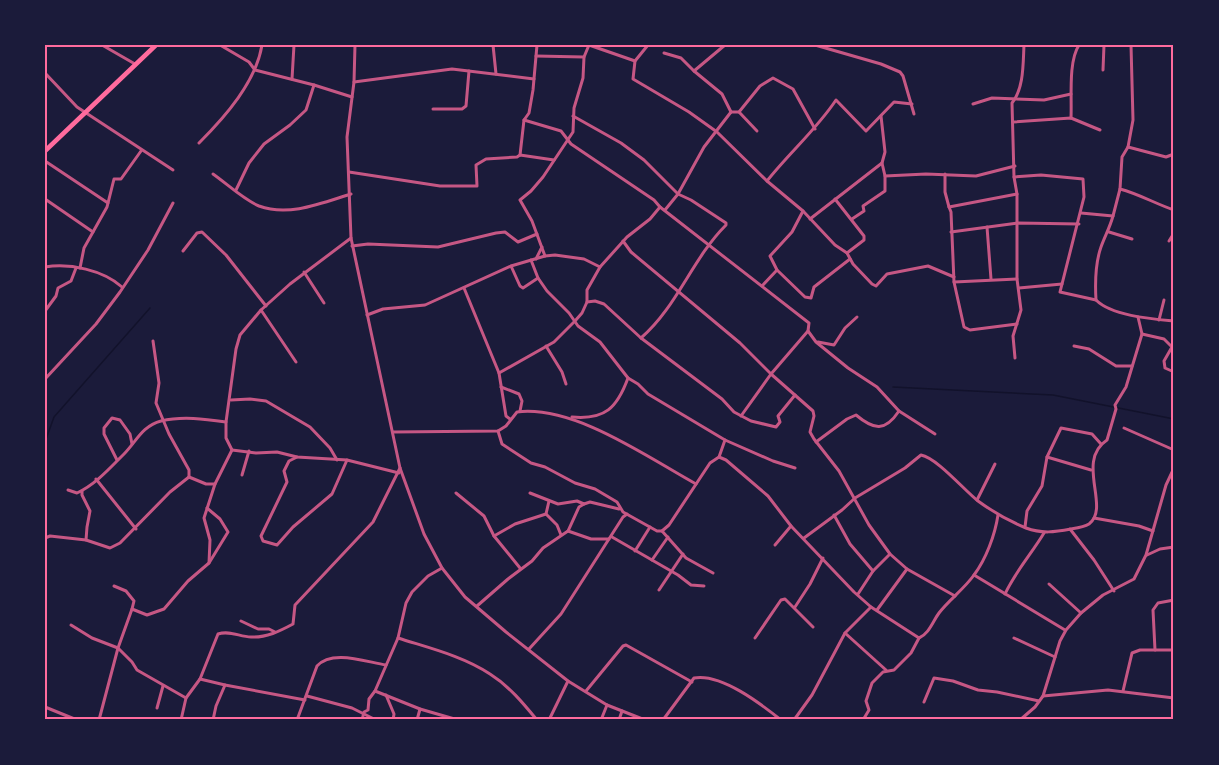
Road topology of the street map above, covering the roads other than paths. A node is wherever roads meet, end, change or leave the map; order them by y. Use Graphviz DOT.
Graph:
graph roads {
  1 [pos="102,45"];
  2 [pos="156,45"];
  3 [pos="220,45"];
  4 [pos="262,45"];
  5 [pos="294,45"];
  6 [pos="355,45"];
  7 [pos="361,45"];
  8 [pos="493,45"];
  9 [pos="537,45"];
  10 [pos="589,45"];
  11 [pos="648,45"];
  12 [pos="724,45"];
  13 [pos="815,45"];
  14 [pos="1024,45"];
  15 [pos="1079,45"];
  16 [pos="1104,45"];
  17 [pos="1131,45"];
  18 [pos="830,47"];
  19 [pos="664,53"];
  20 [pos="536,56"];
  21 [pos="584,57"];
  22 [pos="635,61"];
  23 [pos="135,64"];
  24 [pos="255,70"];
  25 [pos="469,70"];
  26 [pos="1103,70"];
  27 [pos="694,71"];
  28 [pos="45,73"];
  29 [pos="496,75"];
  30 [pos="534,79"];
  31 [pos="292,80"];
  32 [pos="354,82"];
  33 [pos="314,85"];
  34 [pos="1071,94"];
  35 [pos="352,97"];
  36 [pos="1016,98"];
  37 [pos="912,104"];
  38 [pos="973,104"];
  39 [pos="433,109"];
  40 [pos="87,112"];
  41 [pos="731,112"];
  42 [pos="739,112"];
  43 [pos="529,113"];
  44 [pos="914,114"];
  45 [pos="881,115"];
  46 [pos="573,116"];
  47 [pos="1071,118"];
  48 [pos="524,120"];
  49 [pos="533,122"];
  50 [pos="1013,123"];
  51 [pos="815,129"];
  52 [pos="1100,130"];
  53 [pos="757,131"];
  54 [pos="717,132"];
  55 [pos="568,139"];
  56 [pos="200,143"];
  57 [pos="571,144"];
  58 [pos="564,147"];
  59 [pos="1128,147"];
  60 [pos="45,151"];
  61 [pos="141,151"];
  62 [pos="1174,154"];
  63 [pos="520,155"];
  64 [pos="554,160"];
  65 [pos="45,162"];
  66 [pos="882,163"];
  67 [pos="1015,166"];
  68 [pos="173,170"];
  69 [pos="348,172"];
  70 [pos="213,174"];
  71 [pos="945,174"];
  72 [pos="885,176"];
  73 [pos="1014,177"];
  74 [pos="767,181"];
  75 [pos="1120,189"];
  76 [pos="236,190"];
  77 [pos="351,194"];
  78 [pos="678,194"];
  79 [pos="1017,194"];
  80 [pos="45,198"];
  81 [pos="835,199"];
  82 [pos="108,203"];
  83 [pos="173,203"];
  84 [pos="660,207"];
  85 [pos="949,207"];
  86 [pos="665,210"];
  87 [pos="1174,210"];
  88 [pos="803,211"];
  89 [pos="1081,213"];
  90 [pos="1113,216"];
  91 [pos="810,219"];
  92 [pos="852,219"];
  93 [pos="1018,223"];
  94 [pos="1079,224"];
  95 [pos="987,227"];
  96 [pos="93,232"];
  97 [pos="951,232"];
  98 [pos="1109,232"];
  99 [pos="1174,233"];
  100 [pos="537,234"];
  101 [pos="351,238"];
  102 [pos="1132,239"];
  103 [pos="623,241"];
  104 [pos="1169,241"];
  105 [pos="708,243"];
  106 [pos="352,246"];
  107 [pos="542,247"];
  108 [pos="183,251"];
  109 [pos="848,253"];
  110 [pos="545,256"];
  111 [pos="536,259"];
  112 [pos="850,259"];
  113 [pos="531,260"];
  114 [pos="511,266"];
  115 [pos="45,267"];
  116 [pos="600,267"];
  117 [pos="78,268"];
  118 [pos="777,270"];
  119 [pos="304,272"];
  120 [pos="954,277"];
  121 [pos="538,278"];
  122 [pos="1017,279"];
  123 [pos="991,280"];
  124 [pos="954,282"];
  125 [pos="1063,284"];
  126 [pos="762,286"];
  127 [pos="123,287"];
  128 [pos="464,288"];
  129 [pos="1019,288"];
  130 [pos="587,290"];
  131 [pos="680,292"];
  132 [pos="1096,300"];
  133 [pos="1164,300"];
  134 [pos="593,301"];
  135 [pos="587,302"];
  136 [pos="324,303"];
  137 [pos="266,306"];
  138 [pos="261,310"];
  139 [pos="45,311"];
  140 [pos="367,315"];
  141 [pos="857,317"];
  142 [pos="1138,317"];
  143 [pos="1159,320"];
  144 [pos="575,321"];
  145 [pos="1174,321"];
  146 [pos="1017,324"];
  147 [pos="808,331"];
  148 [pos="1142,334"];
  149 [pos="641,338"];
  150 [pos="153,341"];
  151 [pos="816,342"];
  152 [pos="546,346"];
  153 [pos="1074,346"];
  154 [pos="1173,346"];
  155 [pos="1015,358"];
  156 [pos="296,362"];
  157 [pos="1132,366"];
  158 [pos="1174,372"];
  159 [pos="499,373"];
  160 [pos="771,374"];
  161 [pos="628,378"];
  162 [pos="45,379"];
  163 [pos="566,384"];
  164 [pos="501,387"];
  165 [pos="795,394"];
  166 [pos="231,400"];
  167 [pos="898,411"];
  168 [pos="520,412"];
  169 [pos="741,416"];
  170 [pos="567,417"];
  171 [pos="510,419"];
  172 [pos="162,421"];
  173 [pos="226,422"];
  174 [pos="1124,428"];
  175 [pos="498,431"];
  176 [pos="393,432"];
  177 [pos="935,434"];
  178 [pos="725,440"];
  179 [pos="816,442"];
  180 [pos="132,444"];
  181 [pos="1101,444"];
  182 [pos="232,450"];
  183 [pos="1174,450"];
  184 [pos="249,451"];
  185 [pos="297,457"];
  186 [pos="719,457"];
  187 [pos="1047,457"];
  188 [pos="337,459"];
  189 [pos="117,460"];
  190 [pos="347,460"];
  191 [pos="995,464"];
  192 [pos="795,468"];
  193 [pos="1174,468"];
  194 [pos="400,470"];
  195 [pos="1091,470"];
  196 [pos="242,475"];
  197 [pos="189,477"];
  198 [pos="96,479"];
  199 [pos="215,484"];
  200 [pos="696,484"];
  201 [pos="68,490"];
  202 [pos="82,491"];
  203 [pos="456,493"];
  204 [pos="530,493"];
  205 [pos="855,498"];
  206 [pos="977,500"];
  207 [pos="549,501"];
  208 [pos="584,504"];
  209 [pos="207,508"];
  210 [pos="546,514"];
  211 [pos="625,514"];
  212 [pos="834,515"];
  213 [pos="998,515"];
  214 [pos="1094,519"];
  215 [pos="791,526"];
  216 [pos="650,527"];
  217 [pos="1025,527"];
  218 [pos="136,529"];
  219 [pos="1070,529"];
  220 [pos="568,531"];
  221 [pos="662,531"];
  222 [pos="1153,531"];
  223 [pos="1044,533"];
  224 [pos="561,535"];
  225 [pos="494,536"];
  226 [pos="668,537"];
  227 [pos="45,538"];
  228 [pos="610,538"];
  229 [pos="804,538"];
  230 [pos="86,540"];
  231 [pos="775,545"];
  232 [pos="1174,547"];
  233 [pos="635,551"];
  234 [pos="683,554"];
  235 [pos="890,554"];
  236 [pos="1146,555"];
  237 [pos="823,558"];
  238 [pos="652,561"];
  239 [pos="209,563"];
  240 [pos="442,568"];
  241 [pos="520,568"];
  242 [pos="908,569"];
  243 [pos="873,571"];
  244 [pos="671,572"];
  245 [pos="713,573"];
  246 [pos="974,575"];
  247 [pos="1049,584"];
  248 [pos="114,586"];
  249 [pos="704,586"];
  250 [pos="659,590"];
  251 [pos="1114,591"];
  252 [pos="1005,594"];
  253 [pos="857,595"];
  254 [pos="955,596"];
  255 [pos="1174,600"];
  256 [pos="477,607"];
  257 [pos="795,607"];
  258 [pos="871,607"];
  259 [pos="132,609"];
  260 [pos="877,610"];
  261 [pos="1081,613"];
  262 [pos="241,621"];
  263 [pos="71,625"];
  264 [pos="813,627"];
  265 [pos="1066,630"];
  266 [pos="277,633"];
  267 [pos="845,633"];
  268 [pos="398,638"];
  269 [pos="755,638"];
  270 [pos="919,638"];
  271 [pos="1014,638"];
  272 [pos="118,648"];
  273 [pos="529,649"];
  274 [pos="1155,650"];
  275 [pos="1174,650"];
  276 [pos="1054,657"];
  277 [pos="386,665"];
  278 [pos="887,671"];
  279 [pos="200,679"];
  280 [pos="568,681"];
  281 [pos="692,682"];
  282 [pos="225,685"];
  283 [pos="162,686"];
  284 [pos="375,691"];
  285 [pos="1123,691"];
  286 [pos="586,692"];
  287 [pos="386,695"];
  288 [pos="1043,696"];
  289 [pos="186,698"];
  290 [pos="306,698"];
  291 [pos="1174,698"];
  292 [pos="1039,701"];
  293 [pos="924,702"];
  294 [pos="607,705"];
  295 [pos="45,707"];
  296 [pos="157,708"];
  297 [pos="420,709"];
  298 [pos="622,711"];
  299 [pos="364,712"];
  300 [pos="77,720"];
  301 [pos="99,720"];
  302 [pos="181,720"];
  303 [pos="213,720"];
  304 [pos="297,720"];
  305 [pos="362,720"];
  306 [pos="376,720"];
  307 [pos="393,720"];
  308 [pos="417,720"];
  309 [pos="459,720"];
  310 [pos="537,720"];
  311 [pos="549,720"];
  312 [pos="601,720"];
  313 [pos="619,720"];
  314 [pos="645,720"];
  315 [pos="663,720"];
  316 [pos="781,720"];
  317 [pos="794,720"];
  318 [pos="863,720"];
  319 [pos="1020,720"];
  1 -- 23 [label="street"];
  2 -- 23 [label="main road"];
  3 -- 24 [label="street"];
  4 -- 24 [label="street"];
  5 -- 31 [label="street"];
  6 -- 7 [label="street"];
  6 -- 32 [label="street"];
  8 -- 29 [label="street"];
  9 -- 20 [label="street"];
  10 -- 21 [label="street"];
  10 -- 22 [label="street"];
  11 -- 22 [label="street"];
  12 -- 27 [label="street"];
  13 -- 18 [label="street"];
  14 -- 36 [label="street"];
  15 -- 34 [label="street"];
  16 -- 26 [label="street"];
  17 -- 59 [label="street"];
  18 -- 37 [label="street"];
  19 -- 27 [label="street"];
  20 -- 21 [label="street"];
  20 -- 30 [label="street"];
  21 -- 46 [label="street"];
  22 -- 54 [label="street"];
  23 -- 40 [label="main road"];
  24 -- 31 [label="street"];
  24 -- 56 [label="street"];
  25 -- 29 [label="street"];
  25 -- 32 [label="street"];
  25 -- 39 [label="street"];
  27 -- 41 [label="street"];
  28 -- 40 [label="street"];
  29 -- 30 [label="street"];
  30 -- 43 [label="street"];
  31 -- 33 [label="street"];
  32 -- 35 [label="street"];
  33 -- 35 [label="street"];
  33 -- 76 [label="street"];
  34 -- 36 [label="street"];
  34 -- 47 [label="street"];
  35 -- 69 [label="street"];
  36 -- 38 [label="street"];
  36 -- 50 [label="street"];
  37 -- 44 [label="street"];
  37 -- 45 [label="street"];
  40 -- 60 [label="main road"];
  40 -- 61 [label="street"];
  41 -- 42 [label="street"];
  41 -- 54 [label="street"];
  42 -- 51 [label="street"];
  42 -- 53 [label="street"];
  43 -- 48 [label="street"];
  43 -- 49 [label="street"];
  45 -- 51 [label="street"];
  45 -- 66 [label="street"];
  46 -- 55 [label="street"];
  46 -- 78 [label="street"];
  47 -- 50 [label="street"];
  47 -- 52 [label="street"];
  48 -- 49 [label="street"];
  48 -- 63 [label="street"];
  49 -- 55 [label="street"];
  50 -- 67 [label="street"];
  51 -- 74 [label="street"];
  54 -- 74 [label="street"];
  54 -- 78 [label="street"];
  55 -- 57 [label="street"];
  55 -- 58 [label="street"];
  57 -- 58 [label="street"];
  57 -- 84 [label="street"];
  58 -- 64 [label="street"];
  59 -- 62 [label="street"];
  59 -- 75 [label="street"];
  61 -- 68 [label="street"];
  61 -- 82 [label="street"];
  63 -- 64 [label="street"];
  63 -- 69 [label="street"];
  64 -- 100 [label="street"];
  65 -- 82 [label="street"];
  66 -- 72 [label="street"];
  66 -- 81 [label="street"];
  67 -- 71 [label="street"];
  67 -- 73 [label="street"];
  69 -- 77 [label="street"];
  70 -- 76 [label="street"];
  71 -- 72 [label="street"];
  71 -- 85 [label="street"];
  72 -- 92 [label="street"];
  73 -- 79 [label="street"];
  73 -- 89 [label="street"];
  74 -- 88 [label="street"];
  75 -- 87 [label="street"];
  75 -- 90 [label="street"];
  76 -- 77 [label="street"];
  77 -- 101 [label="street"];
  78 -- 86 [label="street"];
  78 -- 105 [label="street"];
  79 -- 85 [label="street"];
  79 -- 93 [label="street"];
  80 -- 96 [label="street"];
  81 -- 91 [label="street"];
  81 -- 92 [label="street"];
  82 -- 96 [label="street"];
  83 -- 127 [label="street"];
  84 -- 86 [label="street"];
  84 -- 103 [label="street"];
  85 -- 97 [label="street"];
  86 -- 105 [label="street"];
  88 -- 91 [label="street"];
  88 -- 118 [label="street"];
  89 -- 90 [label="street"];
  89 -- 94 [label="street"];
  90 -- 98 [label="street"];
  91 -- 109 [label="street"];
  92 -- 109 [label="street"];
  93 -- 94 [label="street"];
  93 -- 95 [label="street"];
  93 -- 122 [label="street"];
  94 -- 125 [label="street"];
  95 -- 97 [label="street"];
  95 -- 123 [label="street"];
  96 -- 117 [label="street"];
  97 -- 120 [label="street"];
  98 -- 102 [label="street"];
  98 -- 132 [label="street"];
  99 -- 104 [label="street"];
  100 -- 106 [label="street"];
  100 -- 107 [label="street"];
  101 -- 106 [label="street"];
  101 -- 119 [label="street"];
  103 -- 116 [label="street"];
  103 -- 131 [label="street"];
  105 -- 126 [label="street"];
  105 -- 131 [label="street"];
  106 -- 140 [label="street"];
  107 -- 110 [label="street"];
  107 -- 111 [label="street"];
  108 -- 137 [label="street"];
  109 -- 112 [label="street"];
  110 -- 111 [label="street"];
  110 -- 116 [label="street"];
  111 -- 113 [label="street"];
  112 -- 118 [label="street"];
  112 -- 120 [label="street"];
  113 -- 114 [label="street"];
  113 -- 121 [label="street"];
  114 -- 121 [label="street"];
  114 -- 128 [label="street"];
  115 -- 117 [label="street"];
  116 -- 130 [label="street"];
  117 -- 127 [label="street"];
  117 -- 139 [label="street"];
  118 -- 126 [label="street"];
  119 -- 136 [label="street"];
  119 -- 137 [label="street"];
  120 -- 124 [label="street"];
  121 -- 144 [label="street"];
  122 -- 123 [label="street"];
  122 -- 129 [label="street"];
  123 -- 124 [label="street"];
  124 -- 146 [label="street"];
  125 -- 129 [label="street"];
  125 -- 132 [label="street"];
  126 -- 147 [label="street"];
  127 -- 162 [label="street"];
  128 -- 140 [label="street"];
  128 -- 159 [label="street"];
  129 -- 146 [label="street"];
  130 -- 134 [label="street"];
  130 -- 135 [label="street"];
  131 -- 149 [label="street"];
  131 -- 160 [label="street"];
  132 -- 142 [label="street"];
  133 -- 143 [label="street"];
  134 -- 135 [label="street"];
  134 -- 149 [label="street"];
  135 -- 144 [label="street"];
  137 -- 138 [label="street"];
  138 -- 156 [label="street"];
  138 -- 166 [label="street"];
  140 -- 176 [label="street"];
  141 -- 151 [label="street"];
  142 -- 143 [label="street"];
  142 -- 148 [label="street"];
  143 -- 145 [label="street"];
  144 -- 152 [label="street"];
  144 -- 161 [label="street"];
  146 -- 155 [label="street"];
  147 -- 151 [label="street"];
  147 -- 160 [label="street"];
  148 -- 154 [label="street"];
  148 -- 157 [label="street"];
  149 -- 169 [label="street"];
  150 -- 172 [label="street"];
  151 -- 167 [label="street"];
  152 -- 159 [label="street"];
  152 -- 163 [label="street"];
  153 -- 157 [label="street"];
  154 -- 158 [label="street"];
  157 -- 181 [label="street"];
  159 -- 164 [label="street"];
  160 -- 165 [label="street"];
  160 -- 169 [label="street"];
  161 -- 170 [label="street"];
  161 -- 178 [label="street"];
  164 -- 168 [label="street"];
  164 -- 171 [label="street"];
  165 -- 169 [label="street"];
  165 -- 179 [label="street"];
  166 -- 173 [label="street"];
  166 -- 188 [label="street"];
  167 -- 177 [label="street"];
  167 -- 179 [label="street"];
  168 -- 170 [label="street"];
  168 -- 171 [label="street"];
  170 -- 200 [label="street"];
  171 -- 175 [label="street"];
  172 -- 173 [label="street"];
  172 -- 180 [label="street"];
  172 -- 197 [label="street"];
  173 -- 182 [label="street"];
  174 -- 183 [label="street"];
  175 -- 176 [label="street"];
  175 -- 211 [label="street"];
  176 -- 194 [label="street"];
  178 -- 186 [label="street"];
  178 -- 192 [label="street"];
  179 -- 205 [label="street"];
  180 -- 189 [label="street"];
  180 -- 189 [label="street"];
  181 -- 187 [label="street"];
  181 -- 195 [label="street"];
  182 -- 184 [label="street"];
  182 -- 199 [label="street"];
  184 -- 185 [label="street"];
  184 -- 196 [label="street"];
  185 -- 188 [label="street"];
  185 -- 190 [label="street"];
  186 -- 200 [label="street"];
  186 -- 215 [label="street"];
  187 -- 195 [label="street"];
  187 -- 217 [label="street"];
  188 -- 190 [label="street"];
  189 -- 198 [label="street"];
  190 -- 194 [label="street"];
  191 -- 206 [label="street"];
  193 -- 222 [label="street"];
  194 -- 240 [label="street"];
  194 -- 266 [label="street"];
  195 -- 214 [label="street"];
  197 -- 199 [label="street"];
  197 -- 218 [label="street"];
  198 -- 202 [label="street"];
  198 -- 218 [label="street"];
  199 -- 209 [label="street"];
  200 -- 221 [label="street"];
  201 -- 202 [label="street"];
  202 -- 230 [label="street"];
  203 -- 225 [label="street"];
  204 -- 207 [label="street"];
  205 -- 206 [label="street"];
  205 -- 212 [label="street"];
  205 -- 235 [label="street"];
  206 -- 213 [label="street"];
  207 -- 208 [label="street"];
  207 -- 210 [label="street"];
  208 -- 211 [label="street"];
  208 -- 220 [label="street"];
  209 -- 239 [label="street"];
  209 -- 239 [label="street"];
  210 -- 224 [label="street"];
  210 -- 225 [label="street"];
  211 -- 216 [label="street"];
  211 -- 228 [label="street"];
  212 -- 229 [label="street"];
  212 -- 243 [label="street"];
  213 -- 217 [label="street"];
  213 -- 246 [label="street"];
  214 -- 219 [label="street"];
  214 -- 222 [label="street"];
  215 -- 229 [label="street"];
  215 -- 231 [label="street"];
  216 -- 221 [label="street"];
  216 -- 233 [label="street"];
  217 -- 223 [label="street"];
  218 -- 230 [label="street"];
  219 -- 223 [label="street"];
  219 -- 251 [label="street"];
  220 -- 224 [label="street"];
  220 -- 228 [label="street"];
  221 -- 226 [label="street"];
  222 -- 236 [label="street"];
  223 -- 252 [label="street"];
  224 -- 241 [label="street"];
  225 -- 241 [label="street"];
  226 -- 234 [label="street"];
  226 -- 238 [label="street"];
  227 -- 230 [label="street"];
  228 -- 233 [label="street"];
  228 -- 273 [label="street"];
  229 -- 237 [label="street"];
  232 -- 236 [label="street"];
  233 -- 238 [label="street"];
  234 -- 244 [label="street"];
  234 -- 245 [label="street"];
  235 -- 242 [label="street"];
  235 -- 243 [label="street"];
  236 -- 251 [label="street"];
  237 -- 253 [label="street"];
  237 -- 257 [label="street"];
  238 -- 244 [label="street"];
  239 -- 259 [label="street"];
  240 -- 256 [label="street"];
  240 -- 268 [label="street"];
  241 -- 256 [label="street"];
  242 -- 254 [label="street"];
  242 -- 260 [label="street"];
  243 -- 253 [label="street"];
  244 -- 249 [label="street"];
  244 -- 250 [label="street"];
  246 -- 252 [label="street"];
  246 -- 254 [label="street"];
  247 -- 261 [label="street"];
  248 -- 259 [label="street"];
  251 -- 261 [label="street"];
  252 -- 265 [label="street"];
  253 -- 258 [label="street"];
  254 -- 270 [label="street"];
  255 -- 274 [label="street"];
  256 -- 273 [label="street"];
  257 -- 264 [label="street"];
  257 -- 269 [label="street"];
  258 -- 260 [label="street"];
  258 -- 267 [label="street"];
  259 -- 272 [label="street"];
  260 -- 270 [label="street"];
  261 -- 265 [label="street"];
  262 -- 266 [label="street"];
  263 -- 272 [label="street"];
  265 -- 276 [label="street"];
  266 -- 279 [label="street"];
  267 -- 278 [label="street"];
  267 -- 317 [label="street"];
  268 -- 277 [label="street"];
  268 -- 310 [label="street"];
  270 -- 278 [label="street"];
  271 -- 276 [label="street"];
  272 -- 283 [label="street"];
  272 -- 301 [label="street"];
  273 -- 280 [label="street"];
  274 -- 275 [label="street"];
  274 -- 285 [label="street"];
  276 -- 288 [label="street"];
  277 -- 284 [label="street"];
  277 -- 290 [label="street"];
  278 -- 318 [label="street"];
  279 -- 282 [label="street"];
  279 -- 289 [label="street"];
  280 -- 286 [label="street"];
  280 -- 311 [label="street"];
  281 -- 286 [label="street"];
  281 -- 315 [label="street"];
  281 -- 316 [label="street"];
  282 -- 290 [label="street"];
  282 -- 303 [label="street"];
  283 -- 289 [label="street"];
  283 -- 296 [label="street"];
  284 -- 287 [label="street"];
  284 -- 299 [label="street"];
  285 -- 288 [label="street"];
  285 -- 291 [label="street"];
  286 -- 294 [label="street"];
  287 -- 297 [label="street"];
  287 -- 307 [label="street"];
  288 -- 292 [label="street"];
  289 -- 302 [label="street"];
  290 -- 299 [label="street"];
  290 -- 304 [label="street"];
  292 -- 293 [label="street"];
  292 -- 319 [label="street"];
  294 -- 298 [label="street"];
  294 -- 312 [label="street"];
  295 -- 300 [label="street"];
  297 -- 308 [label="street"];
  297 -- 309 [label="street"];
  298 -- 313 [label="street"];
  298 -- 314 [label="street"];
  299 -- 305 [label="street"];
  299 -- 306 [label="street"];
}
